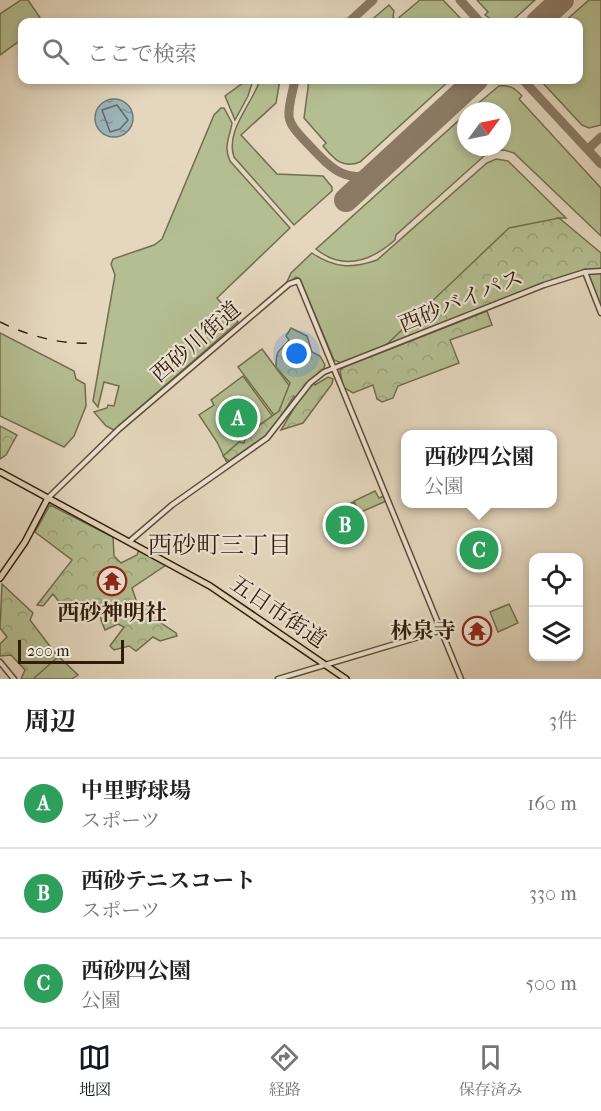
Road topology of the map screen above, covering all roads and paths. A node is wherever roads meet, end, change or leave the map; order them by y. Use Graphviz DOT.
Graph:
graph roads {
  1 [pos="601,271"];
  2 [pos="585,272"];
  3 [pos="601,313"];
  4 [pos="334,369"];
  5 [pos="0,472"];
  6 [pos="48,498"];
  7 [pos="130,541"];
  8 [pos="0,578"];
  9 [pos="442,630"];
  10 [pos="0,663"];
  11 [pos="326,665"];
  12 [pos="14,679"];
  13 [pos="278,679"];
  14 [pos="346,679"];
  15 [pos="461,679"];
  1 -- 2 [label="street, 西砂バイパス"];
  2 -- 3 [label="street"];
  2 -- 4 [label="street, 西砂バイパス"];
  4 -- 6 [label="street, 西砂川街道"];
  4 -- 7 [label="street, 西砂バイパス"];
  4 -- 9 [label="street"];
  5 -- 6 [label="main road, 五日市街道"];
  6 -- 7 [label="main road, 五日市街道"];
  6 -- 8 [label="main road"];
  7 -- 11 [label="main road, 五日市街道"];
  9 -- 11 [label="street"];
  9 -- 15 [label="street"];
  10 -- 12 [label="street"];
  11 -- 13 [label="street"];
  11 -- 14 [label="main road, 五日市街道"];
}
